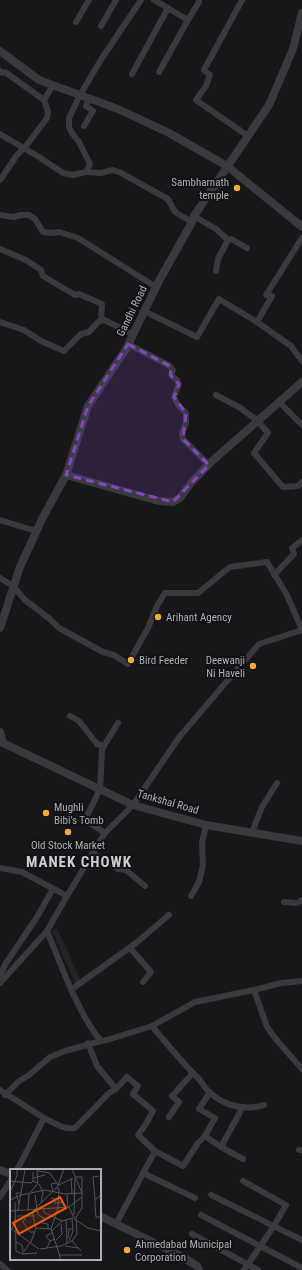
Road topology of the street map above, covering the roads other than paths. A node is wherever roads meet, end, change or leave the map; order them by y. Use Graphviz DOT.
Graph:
graph roads {
  1 [pos="89,0"];
  2 [pos="116,0"];
  3 [pos="141,0"];
  4 [pos="155,0"];
  5 [pos="242,0"];
  6 [pos="199,2"];
  7 [pos="168,8"];
  8 [pos="302,14"];
  9 [pos="188,20"];
  10 [pos="76,22"];
  11 [pos="101,26"];
  12 [pos="0,51"];
  13 [pos="0,71"];
  14 [pos="159,72"];
  15 [pos="132,74"];
  16 [pos="52,84"];
  17 [pos="80,95"];
  18 [pos="89,98"];
  19 [pos="44,100"];
  20 [pos="84,126"];
  21 [pos="0,134"];
  22 [pos="248,136"];
  23 [pos="23,149"];
  24 [pos="227,166"];
  25 [pos="86,172"];
  26 [pos="0,180"];
  27 [pos="0,215"];
  28 [pos="193,219"];
  29 [pos="302,227"];
  30 [pos="302,238"];
  31 [pos="228,240"];
  32 [pos="0,248"];
  33 [pos="246,248"];
  34 [pos="216,271"];
  35 [pos="156,287"];
  36 [pos="144,311"];
  37 [pos="102,320"];
  38 [pos="0,322"];
  39 [pos="257,322"];
  40 [pos="133,334"];
  41 [pos="128,344"];
  42 [pos="302,361"];
  43 [pos="302,382"];
  44 [pos="216,395"];
  45 [pos="279,402"];
  46 [pos="258,421"];
  47 [pos="302,425"];
  48 [pos="209,465"];
  49 [pos="66,475"];
  50 [pos="302,482"];
  51 [pos="0,520"];
  52 [pos="36,531"];
  53 [pos="302,540"];
  54 [pos="274,574"];
  55 [pos="0,578"];
  56 [pos="13,586"];
  57 [pos="0,628"];
  58 [pos="302,630"];
  59 [pos="70,716"];
  60 [pos="118,723"];
  61 [pos="0,732"];
  62 [pos="2,746"];
  63 [pos="104,746"];
  64 [pos="277,783"];
  65 [pos="100,789"];
  66 [pos="133,805"];
  67 [pos="206,825"];
  68 [pos="252,832"];
  69 [pos="105,833"];
  70 [pos="302,841"];
  71 [pos="92,853"];
  72 [pos="0,868"];
  73 [pos="145,886"];
  74 [pos="53,889"];
  75 [pos="66,896"];
  76 [pos="191,896"];
  77 [pos="302,900"];
  78 [pos="284,902"];
  79 [pos="169,914"];
  80 [pos="48,931"];
  81 [pos="130,948"];
  82 [pos="0,976"];
  83 [pos="302,981"];
  84 [pos="143,982"];
  85 [pos="0,983"];
  86 [pos="72,989"];
  87 [pos="254,990"];
  88 [pos="152,1026"];
  89 [pos="101,1041"];
  90 [pos="88,1043"];
  91 [pos="302,1069"];
  92 [pos="193,1073"];
  93 [pos="116,1088"];
  94 [pos="0,1090"];
  95 [pos="210,1092"];
  96 [pos="6,1095"];
  97 [pos="264,1105"];
  98 [pos="242,1107"];
  99 [pos="169,1116"];
  100 [pos="44,1118"];
  101 [pos="205,1136"];
  102 [pos="221,1147"];
  103 [pos="155,1151"];
  104 [pos="243,1159"];
  105 [pos="18,1169"];
  106 [pos="0,1170"];
  107 [pos="143,1173"];
  108 [pos="10,1174"];
  109 [pos="243,1181"];
  110 [pos="10,1182"];
  111 [pos="211,1195"];
  112 [pos="0,1198"];
  113 [pos="195,1198"];
  114 [pos="201,1215"];
  115 [pos="101,1216"];
  116 [pos="116,1224"];
  117 [pos="274,1226"];
  118 [pos="192,1234"];
  119 [pos="302,1240"];
  120 [pos="261,1246"];
  121 [pos="0,1264"];
  122 [pos="246,1267"];
  123 [pos="302,1268"];
  124 [pos="7,1270"];
  125 [pos="199,1270"];
  126 [pos="258,1270"];
  1 -- 10 [label="street"];
  2 -- 11 [label="street"];
  3 -- 17 [label="street"];
  4 -- 7 [label="street"];
  5 -- 22 [label="street"];
  6 -- 9 [label="street"];
  7 -- 9 [label="street"];
  7 -- 15 [label="street"];
  8 -- 22 [label="street, Gandhi Road"];
  9 -- 14 [label="street"];
  12 -- 16 [label="street"];
  13 -- 19 [label="street"];
  16 -- 17 [label="street"];
  16 -- 19 [label="street"];
  17 -- 18 [label="street"];
  17 -- 25 [label="street"];
  18 -- 20 [label="street"];
  18 -- 24 [label="street"];
  19 -- 23 [label="street"];
  21 -- 23 [label="street"];
  22 -- 24 [label="street, Gandhi Road"];
  23 -- 25 [label="street"];
  23 -- 26 [label="street"];
  24 -- 28 [label="street, Gandhi Road"];
  24 -- 29 [label="street"];
  25 -- 28 [label="street"];
  27 -- 35 [label="street"];
  28 -- 31 [label="street"];
  28 -- 35 [label="street, Gandhi Road"];
  30 -- 39 [label="street"];
  31 -- 33 [label="street"];
  31 -- 34 [label="street"];
  32 -- 37 [label="street"];
  35 -- 36 [label="street, Gandhi Road"];
  36 -- 39 [label="street"];
  36 -- 40 [label="street, Gandhi Road"];
  37 -- 38 [label="street"];
  37 -- 40 [label="street"];
  39 -- 42 [label="street"];
  40 -- 41 [label="street, Gandhi Road"];
  41 -- 48 [label="street"];
  41 -- 49 [label="street, Gandhi Road"];
  43 -- 45 [label="street"];
  44 -- 46 [label="street"];
  45 -- 46 [label="street"];
  45 -- 47 [label="street"];
  46 -- 48 [label="street"];
  46 -- 50 [label="street"];
  48 -- 49 [label="street"];
  49 -- 52 [label="street, Gandhi Road"];
  51 -- 52 [label="street"];
  52 -- 56 [label="street, Gandhi Road"];
  53 -- 54 [label="street"];
  54 -- 56 [label="street"];
  54 -- 58 [label="street"];
  55 -- 56 [label="street"];
  56 -- 57 [label="street, Gandhi Road"];
  58 -- 66 [label="street"];
  59 -- 63 [label="street"];
  60 -- 63 [label="street"];
  61 -- 62 [label="street, Tankshal Road"];
  62 -- 65 [label="street, Tankshal Road"];
  63 -- 65 [label="street"];
  64 -- 68 [label="street"];
  65 -- 66 [label="street, Tankshal Road"];
  65 -- 69 [label="street"];
  66 -- 67 [label="street, Tankshal Road"];
  66 -- 69 [label="street"];
  67 -- 68 [label="street, Tankshal Road"];
  67 -- 76 [label="street"];
  68 -- 70 [label="street, Tankshal Road"];
  69 -- 71 [label="street"];
  71 -- 73 [label="street"];
  71 -- 75 [label="street"];
  72 -- 74 [label="street"];
  74 -- 75 [label="street"];
  74 -- 82 [label="street"];
  75 -- 80 [label="street"];
  77 -- 78 [label="street"];
  79 -- 81 [label="street"];
  80 -- 85 [label="street"];
  80 -- 86 [label="street"];
  81 -- 84 [label="street"];
  81 -- 86 [label="street"];
  83 -- 87 [label="street"];
  86 -- 89 [label="street"];
  87 -- 88 [label="street"];
  87 -- 91 [label="street"];
  88 -- 89 [label="street"];
  88 -- 92 [label="street"];
  89 -- 90 [label="street"];
  90 -- 93 [label="street"];
  90 -- 96 [label="street"];
  92 -- 95 [label="street"];
  92 -- 99 [label="street"];
  93 -- 100 [label="street"];
  93 -- 103 [label="street"];
  94 -- 96 [label="street"];
  95 -- 98 [label="street"];
  95 -- 101 [label="street"];
  96 -- 100 [label="street"];
  97 -- 98 [label="street"];
  98 -- 102 [label="street"];
  100 -- 105 [label="street"];
  101 -- 102 [label="street"];
  101 -- 103 [label="street"];
  102 -- 104 [label="street"];
  103 -- 107 [label="street"];
  106 -- 108 [label="street"];
  107 -- 113 [label="street"];
  107 -- 116 [label="street"];
  109 -- 117 [label="street"];
  110 -- 112 [label="street"];
  111 -- 117 [label="street"];
  114 -- 120 [label="street"];
  115 -- 116 [label="street"];
  116 -- 125 [label="street"];
  117 -- 119 [label="street"];
  117 -- 120 [label="street"];
  118 -- 122 [label="street"];
  120 -- 122 [label="street"];
  120 -- 123 [label="street"];
  121 -- 124 [label="street"];
  122 -- 126 [label="street"];
}
